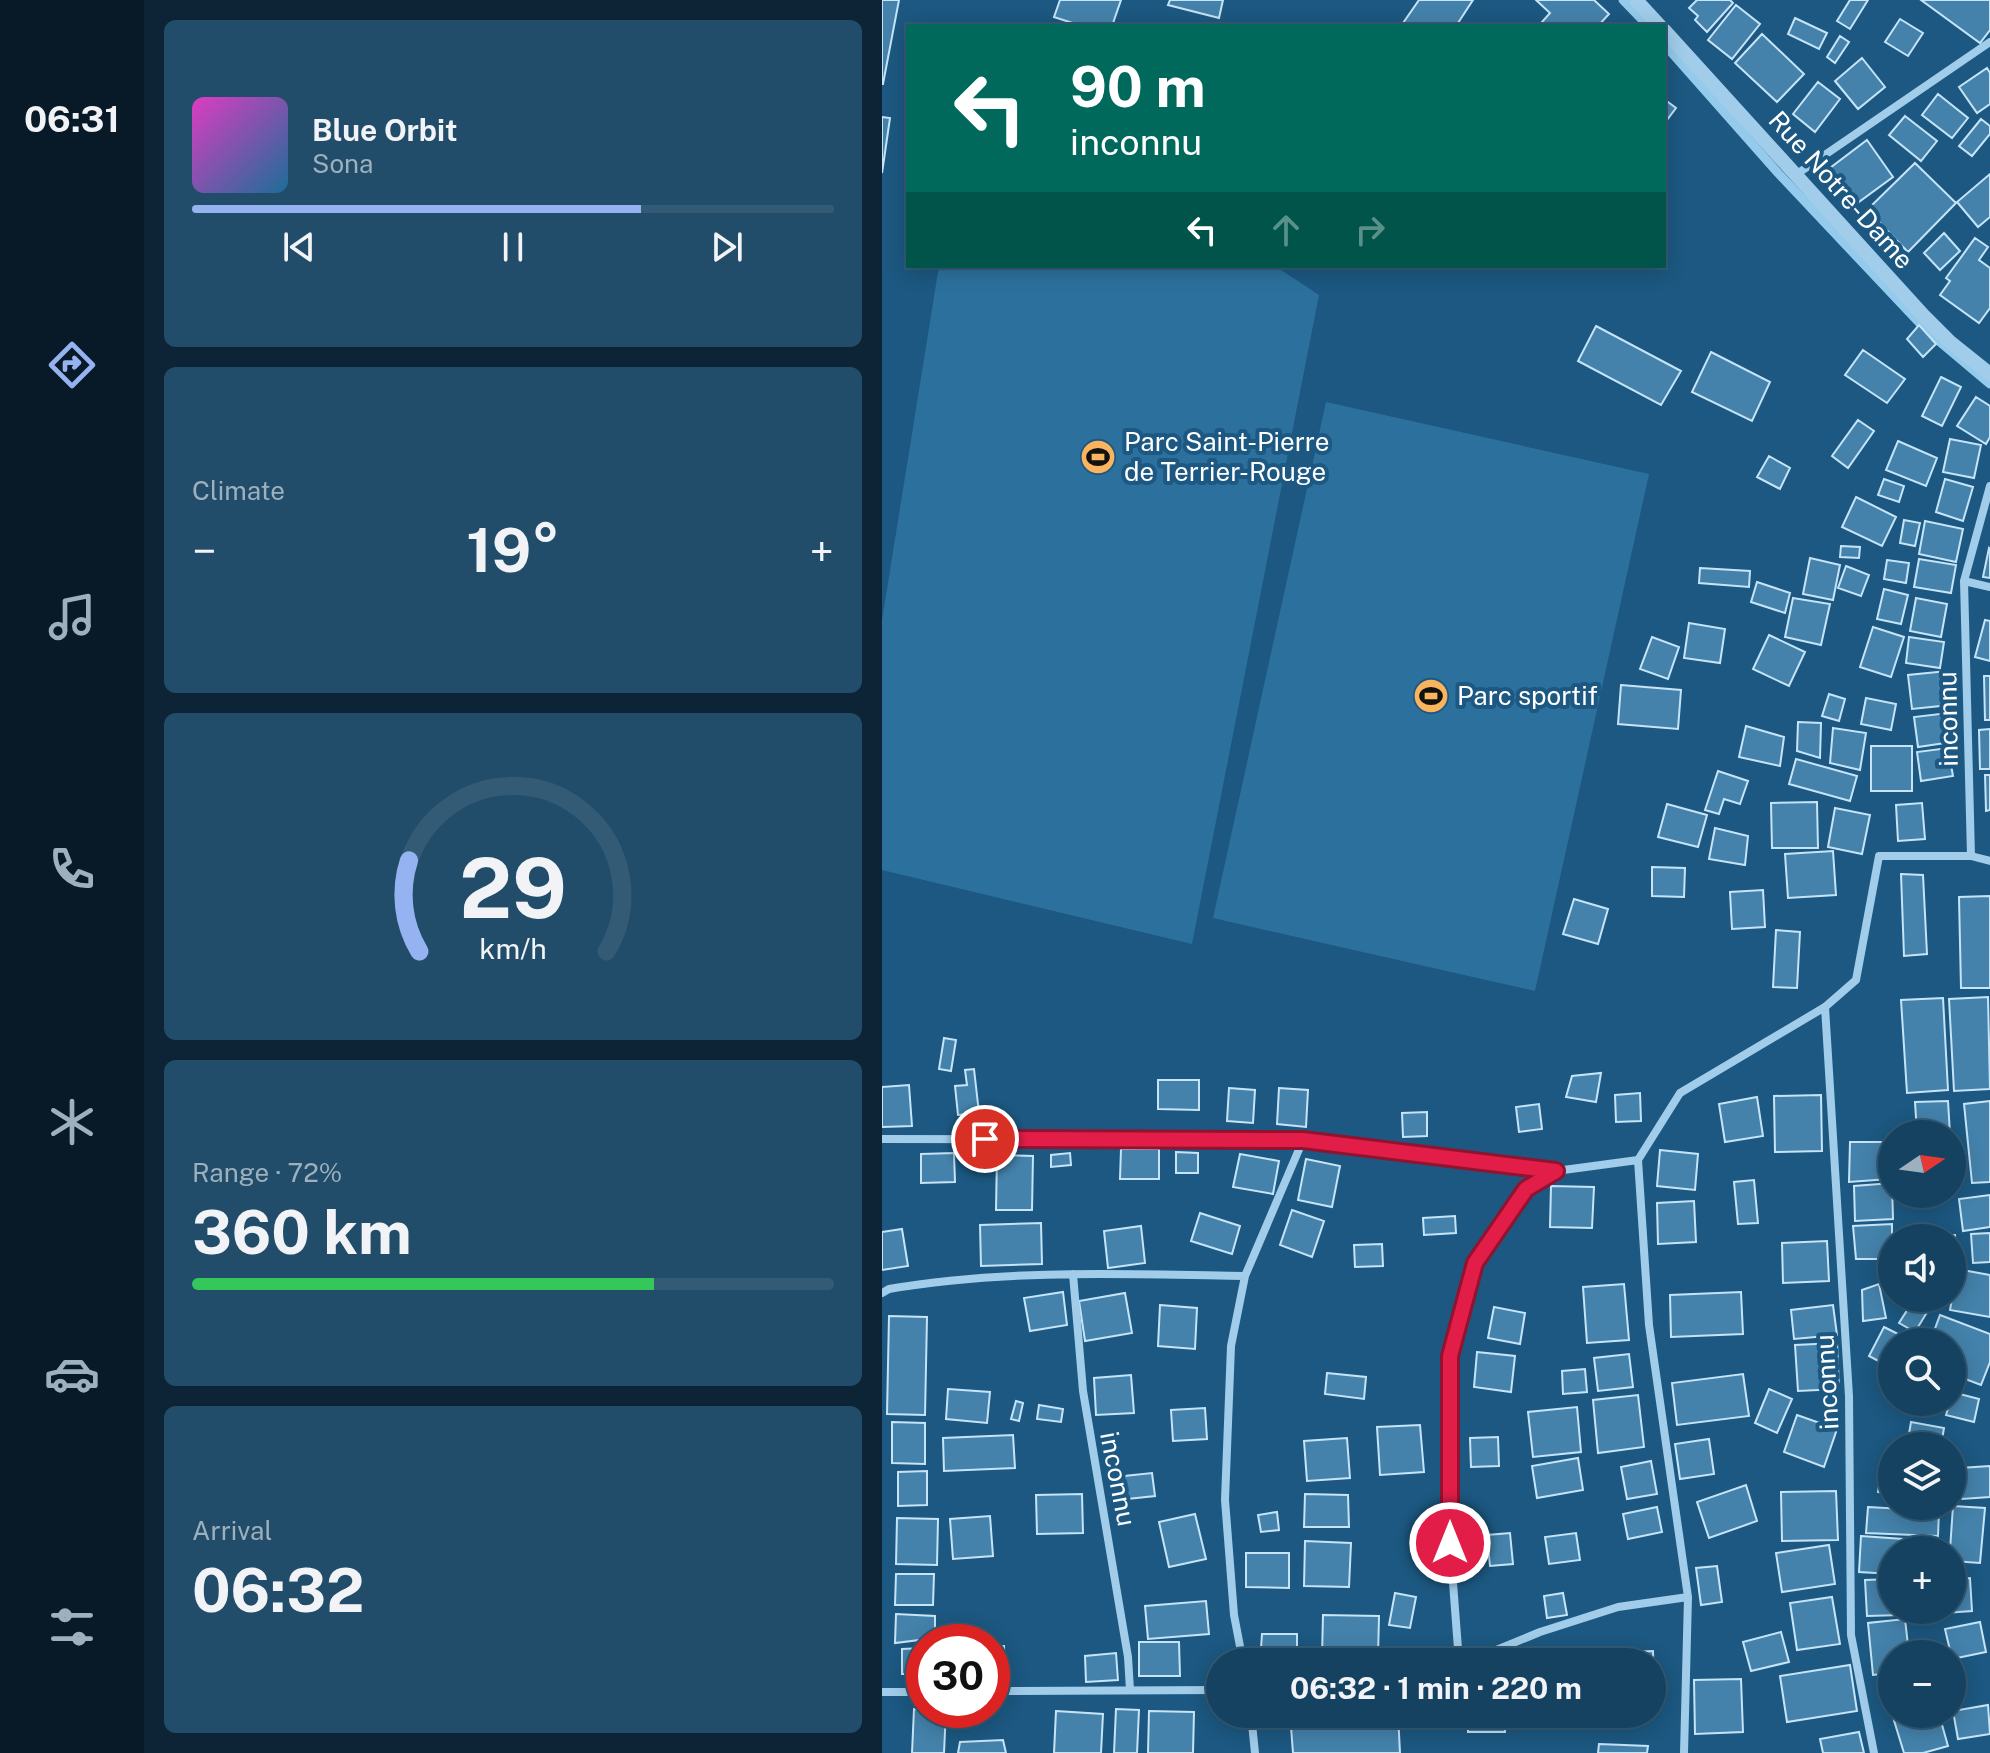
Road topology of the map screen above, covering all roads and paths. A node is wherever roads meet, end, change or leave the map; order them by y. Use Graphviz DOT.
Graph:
graph roads {
  1 [pos="1636,0"];
  2 [pos="1658,24"];
  3 [pos="1666,32"];
  4 [pos="1990,42"];
  5 [pos="1794,176"];
  6 [pos="1990,374"];
  7 [pos="1990,486"];
  8 [pos="1964,581"];
  9 [pos="1990,587"];
  10 [pos="1971,856"];
  11 [pos="1990,861"];
  12 [pos="1825,1007"];
  13 [pos="882,1139"];
  14 [pos="1303,1140"];
  15 [pos="1638,1160"];
  16 [pos="1556,1171"];
  17 [pos="1073,1274"];
  18 [pos="1245,1276"];
  19 [pos="882,1293"];
  20 [pos="1688,1597"];
  21 [pos="1240,1648"];
  22 [pos="1458,1648"];
  23 [pos="1501,1648"];
  24 [pos="1130,1690"];
  25 [pos="1206,1690"];
  26 [pos="1010,1691"];
  27 [pos="882,1692"];
  28 [pos="906,1692"];
  29 [pos="1252,1728"];
  30 [pos="1255,1753"];
  31 [pos="1684,1753"];
  32 [pos="1874,1753"];
  1 -- 2 [label="street, Rue Notre-Dame"];
  3 -- 5 [label="street, Rue Notre-Dame"];
  4 -- 5 [label="street"];
  5 -- 6 [label="street, Rue Notre-Dame"];
  7 -- 8 [label="street, inconnu"];
  8 -- 9 [label="street"];
  8 -- 10 [label="street, inconnu"];
  10 -- 11 [label="street"];
  10 -- 12 [label="street"];
  12 -- 15 [label="street"];
  12 -- 32 [label="street, inconnu"];
  13 -- 14 [label="street"];
  14 -- 16 [label="street"];
  14 -- 18 [label="street"];
  15 -- 16 [label="street"];
  15 -- 20 [label="street"];
  16 -- 22 [label="street"];
  17 -- 18 [label="street"];
  17 -- 19 [label="street"];
  17 -- 24 [label="street, inconnu"];
  18 -- 21 [label="street"];
  20 -- 23 [label="street"];
  20 -- 31 [label="street"];
  24 -- 25 [label="street"];
  24 -- 26 [label="street"];
  27 -- 28 [label="street"];
  29 -- 30 [label="street"];
}
